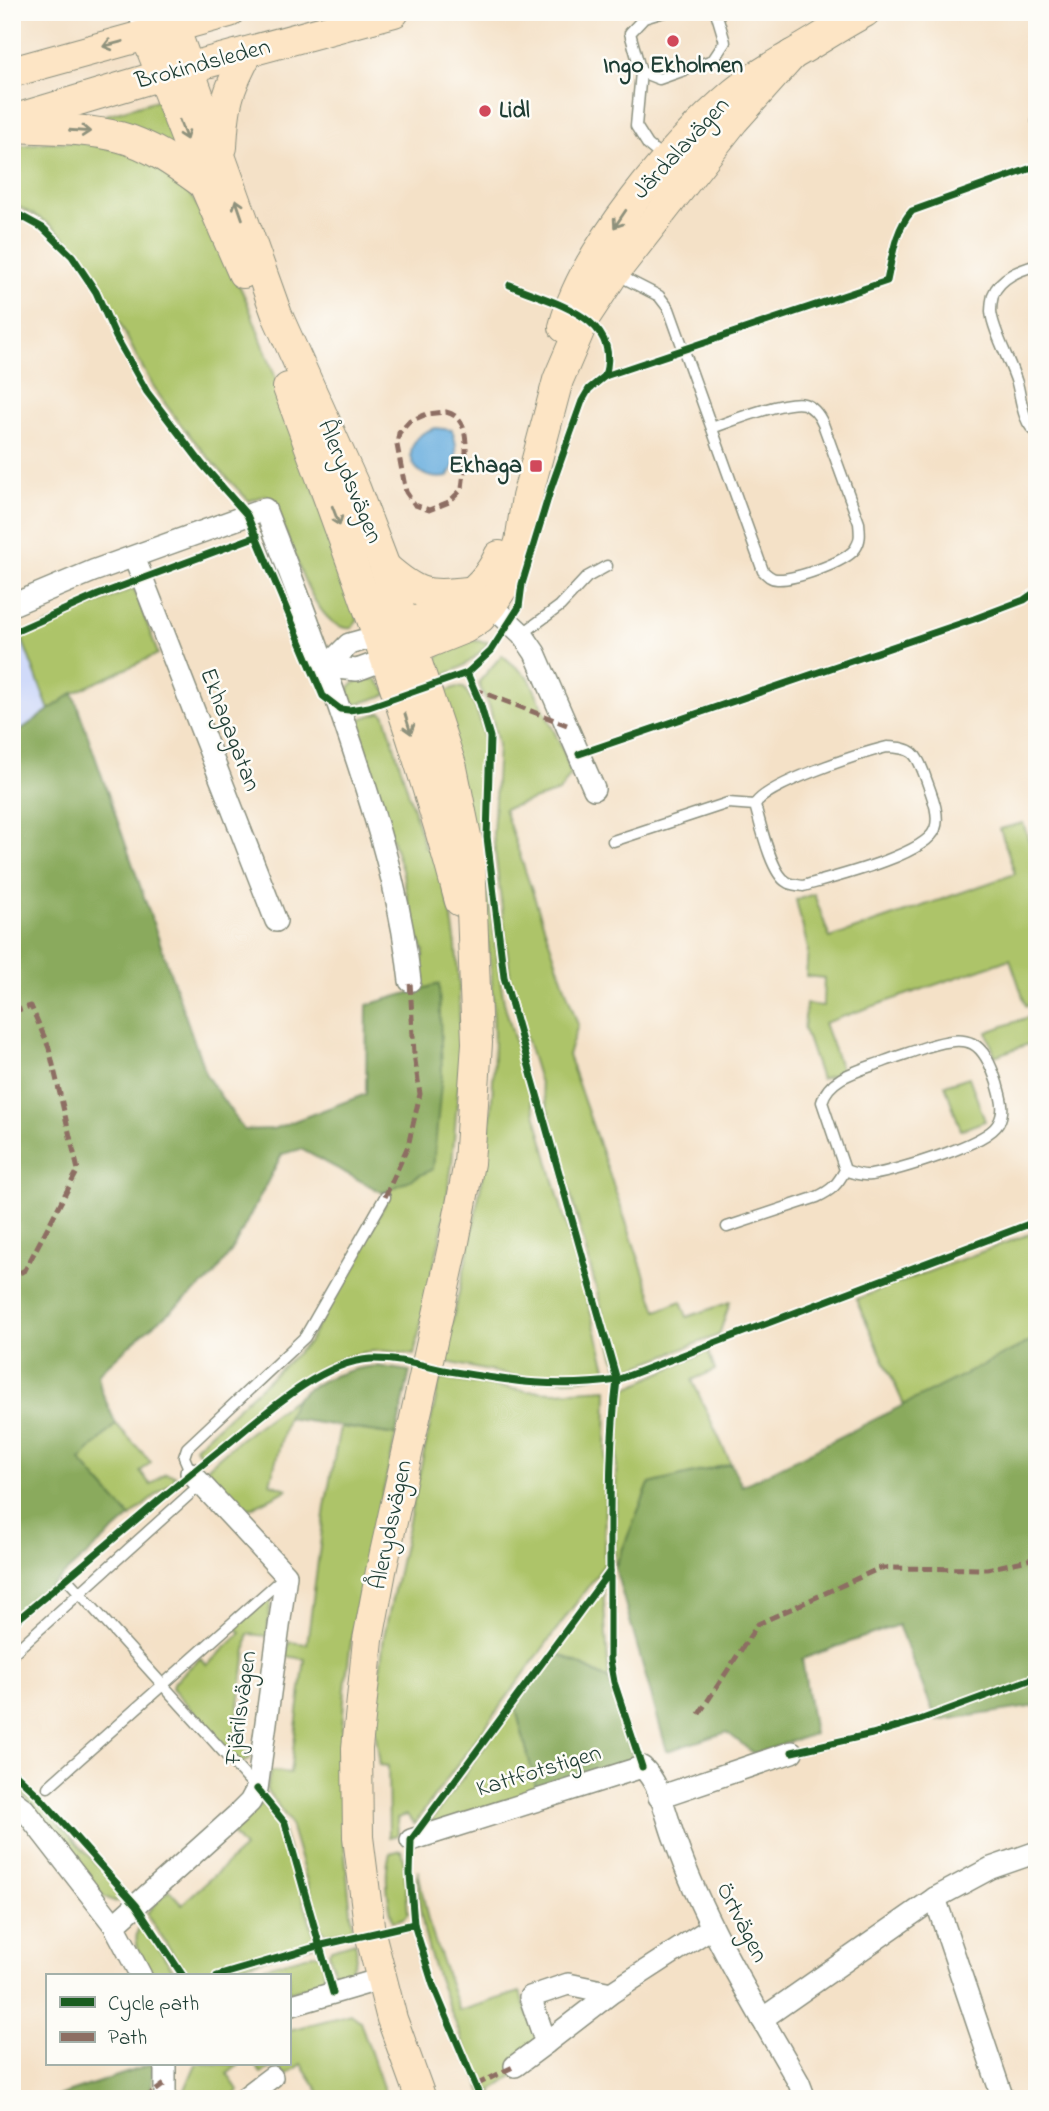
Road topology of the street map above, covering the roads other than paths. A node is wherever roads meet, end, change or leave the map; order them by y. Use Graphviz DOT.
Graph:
graph roads {
  1 [pos="229,12"];
  2 [pos="394,12"];
  3 [pos="664,12"];
  4 [pos="716,12"];
  5 [pos="865,12"];
  6 [pos="157,22"];
  7 [pos="248,52"];
  8 [pos="12,72"];
  9 [pos="175,72"];
  10 [pos="641,72"];
  11 [pos="12,120"];
  12 [pos="12,127"];
  13 [pos="221,158"];
  14 [pos="677,170"];
  15 [pos="204,184"];
  16 [pos="1037,265"];
  17 [pos="602,268"];
  18 [pos="712,428"];
  19 [pos="1037,432"];
  20 [pos="134,557"];
  21 [pos="607,566"];
  22 [pos="385,567"];
  23 [pos="484,598"];
  24 [pos="12,605"];
  25 [pos="522,634"];
  26 [pos="395,643"];
  27 [pos="326,667"];
  28 [pos="594,789"];
  29 [pos="755,805"];
  30 [pos="613,841"];
  31 [pos="276,921"];
  32 [pos="410,981"];
  33 [pos="845,1170"];
  34 [pos="385,1198"];
  35 [pos="727,1227"];
  36 [pos="196,1478"];
  37 [pos="286,1575"];
  38 [pos="67,1579"];
  39 [pos="79,1593"];
  40 [pos="12,1654"];
  41 [pos="163,1686"];
  42 [pos="792,1752"];
  43 [pos="642,1767"];
  44 [pos="48,1787"];
  45 [pos="257,1789"];
  46 [pos="660,1797"];
  47 [pos="12,1800"];
  48 [pos="411,1840"];
  49 [pos="1037,1852"];
  50 [pos="935,1898"];
  51 [pos="114,1926"];
  52 [pos="711,1928"];
  53 [pos="140,1974"];
  54 [pos="381,1979"];
  55 [pos="611,1993"];
  56 [pos="290,2006"];
  57 [pos="762,2020"];
  58 [pos="546,2043"];
  59 [pos="166,2066"];
  60 [pos="515,2066"];
  61 [pos="272,2077"];
  62 [pos="164,2099"];
  63 [pos="243,2099"];
  64 [pos="421,2099"];
  65 [pos="805,2099"];
  66 [pos="1003,2099"];
  1 -- 6 [label="main road, Brokindsleden"];
  2 -- 7 [label="main road, Brokindsleden"];
  3 -- 10 [label="lane"];
  4 -- 10 [label="lane"];
  5 -- 14 [label="main road, Järdalavägen"];
  6 -- 8 [label="main road, Brokindsleden, one-way"];
  6 -- 9 [label="main road, Ålerydsvägen"];
  7 -- 9 [label="main road, Brokindsleden"];
  7 -- 13 [label="main road"];
  9 -- 11 [label="main road, Brokindsleden"];
  9 -- 13 [label="main road, Ålerydsvägen"];
  9 -- 15 [label="main road, Ålerydsvägen, one-way"];
  10 -- 14 [label="lane"];
  12 -- 15 [label="main road, one-way"];
  22 -- 13 [label="main road, Ålerydsvägen, one-way"];
  14 -- 17 [label="main road, Järdalavägen"];
  15 -- 26 [label="main road, Ålerydsvägen, one-way"];
  16 -- 19 [label="lane"];
  17 -- 18 [label="lane"];
  17 -- 23 [label="main road, Järdalavägen"];
  18 -- 18 [label="lane"];
  20 -- 24 [label="street"];
  20 -- 27 [label="street"];
  20 -- 31 [label="street, Ekhagagatan"];
  21 -- 25 [label="lane"];
  22 -- 23 [label="main road"];
  22 -- 26 [label="main road, Ålerydsvägen"];
  23 -- 25 [label="street"];
  23 -- 26 [label="main road, Järdalavägen"];
  25 -- 28 [label="street"];
  26 -- 27 [label="street"];
  26 -- 54 [label="main road, Ålerydsvägen"];
  27 -- 32 [label="street"];
  29 -- 29 [label="lane"];
  29 -- 30 [label="lane"];
  33 -- 33 [label="lane"];
  33 -- 35 [label="lane"];
  34 -- 36 [label="lane"];
  36 -- 37 [label="street"];
  36 -- 39 [label="lane"];
  37 -- 41 [label="lane"];
  37 -- 45 [label="street, Fjärilsvägen"];
  38 -- 39 [label="lane"];
  39 -- 40 [label="lane"];
  39 -- 41 [label="lane"];
  41 -- 44 [label="lane"];
  41 -- 45 [label="lane"];
  42 -- 46 [label="street"];
  43 -- 46 [label="street, Örtvägen"];
  43 -- 48 [label="street, Kattfotstigen"];
  45 -- 51 [label="street, Fjärilsvägen"];
  46 -- 52 [label="street, Örtvägen"];
  47 -- 51 [label="street"];
  49 -- 50 [label="street"];
  50 -- 57 [label="street"];
  50 -- 66 [label="street"];
  51 -- 53 [label="street"];
  52 -- 55 [label="street"];
  52 -- 57 [label="street, Örtvägen"];
  54 -- 56 [label="street"];
  54 -- 64 [label="main road, Ålerydsvägen"];
  55 -- 58 [label="street"];
  55 -- 58 [label="street"];
  57 -- 65 [label="street, Örtvägen"];
  58 -- 60 [label="street"];
  59 -- 62 [label="street"];
  61 -- 63 [label="street"];
}
